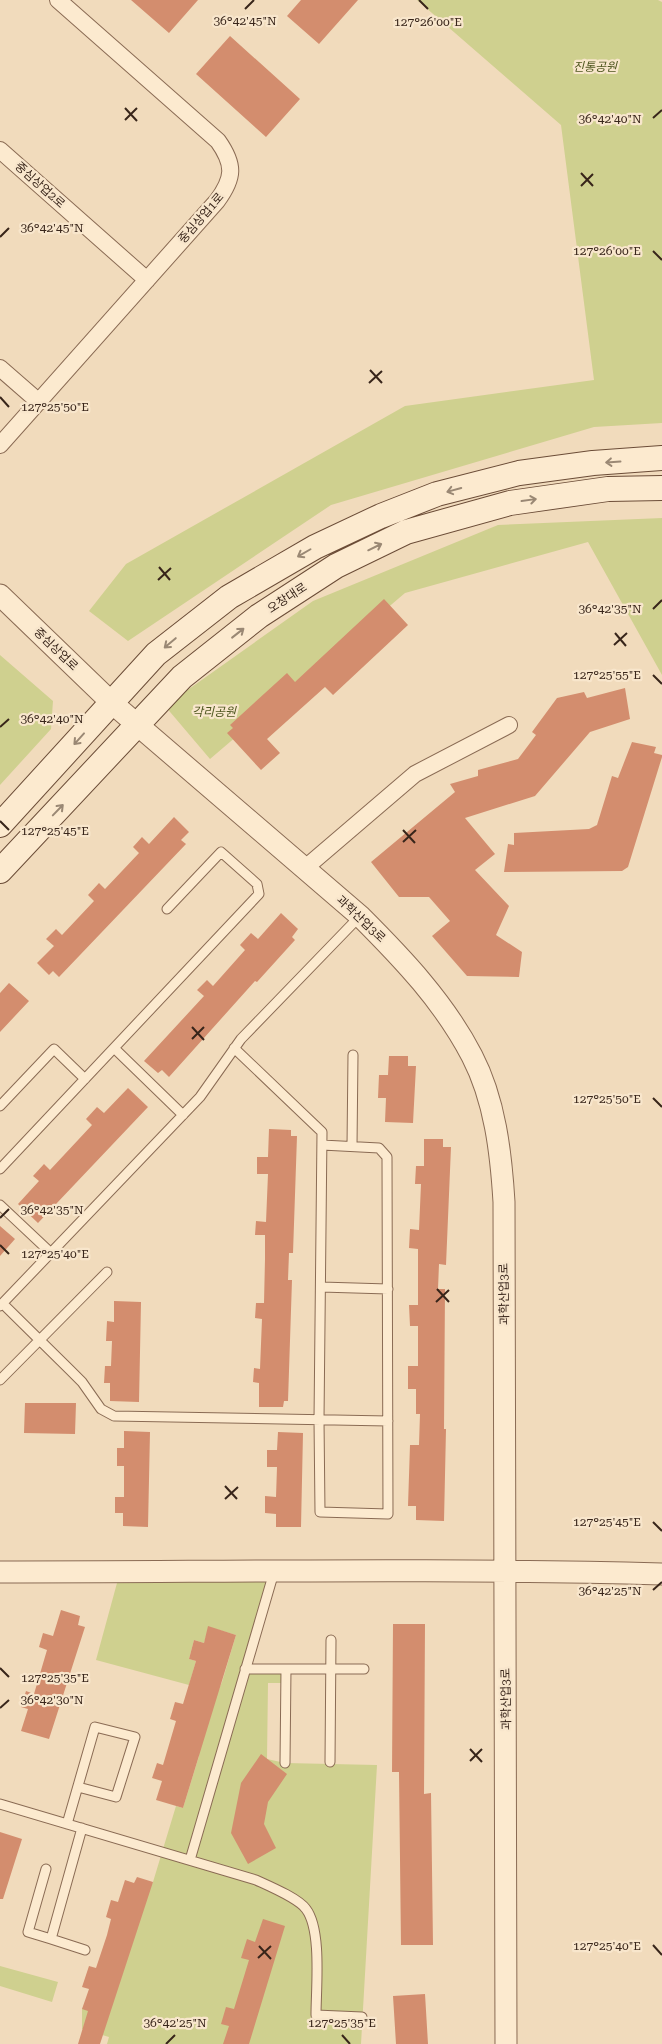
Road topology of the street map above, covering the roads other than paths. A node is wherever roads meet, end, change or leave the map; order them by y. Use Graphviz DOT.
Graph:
graph roads {
  1 [pos="58,0"];
  2 [pos="0,150"];
  3 [pos="147,280"];
  4 [pos="0,368"];
  5 [pos="38,402"];
  6 [pos="0,445"];
  7 [pos="662,458"];
  8 [pos="662,488"];
  9 [pos="0,595"];
  10 [pos="112,703"];
  11 [pos="509,725"];
  12 [pos="138,726"];
  13 [pos="0,826"];
  14 [pos="304,869"];
  15 [pos="0,871"];
  16 [pos="167,909"];
  17 [pos="360,916"];
  18 [pos="114,1048"];
  19 [pos="234,1048"];
  20 [pos="353,1055"];
  21 [pos="85,1079"];
  22 [pos="0,1106"];
  23 [pos="183,1115"];
  24 [pos="322,1145"];
  25 [pos="352,1146"];
  26 [pos="0,1169"];
  27 [pos="0,1205"];
  28 [pos="51,1253"];
  29 [pos="107,1272"];
  30 [pos="321,1287"];
  31 [pos="388,1289"];
  32 [pos="1,1305"];
  33 [pos="40,1340"];
  34 [pos="0,1380"];
  35 [pos="319,1420"];
  36 [pos="388,1421"];
  37 [pos="505,1570"];
  38 [pos="0,1572"];
  39 [pos="274,1572"];
  40 [pos="662,1574"];
  41 [pos="330,1640"];
  42 [pos="245,1669"];
  43 [pos="286,1669"];
  44 [pos="332,1669"];
  45 [pos="364,1669"];
  46 [pos="330,1762"];
  47 [pos="285,1763"];
  48 [pos="78,1787"];
  49 [pos="0,1804"];
  50 [pos="66,1824"];
  51 [pos="82,1828"];
  52 [pos="190,1860"];
  53 [pos="46,1869"];
  54 [pos="51,1939"];
  55 [pos="85,1950"];
  56 [pos="362,2017"];
  57 [pos="506,2044"];
  1 -- 3 [label="street, 중심상업1로"];
  2 -- 3 [label="street, 중심상업2로"];
  3 -- 5 [label="street, 중심상업1로"];
  4 -- 5 [label="street"];
  5 -- 6 [label="street, 중심상업1로"];
  7 -- 10 [label="main road, one-way"];
  12 -- 8 [label="main road, 오창대로, one-way"];
  9 -- 10 [label="street, 중심상업로"];
  10 -- 12 [label="street, 과학산업3로"];
  10 -- 13 [label="main road, one-way"];
  11 -- 14 [label="street"];
  12 -- 14 [label="street, 과학산업3로"];
  15 -- 12 [label="main road, 오창대로, one-way"];
  14 -- 17 [label="street, 과학산업3로"];
  16 -- 18 [label="lane"];
  17 -- 19 [label="lane"];
  17 -- 37 [label="street, 과학산업3로"];
  18 -- 21 [label="lane"];
  18 -- 23 [label="lane"];
  19 -- 23 [label="lane"];
  19 -- 24 [label="lane"];
  20 -- 25 [label="lane"];
  21 -- 22 [label="lane"];
  21 -- 26 [label="lane"];
  23 -- 28 [label="lane"];
  24 -- 25 [label="lane"];
  24 -- 30 [label="lane"];
  25 -- 31 [label="lane"];
  27 -- 28 [label="lane"];
  28 -- 32 [label="lane"];
  29 -- 33 [label="lane"];
  30 -- 31 [label="lane"];
  30 -- 35 [label="lane"];
  31 -- 36 [label="lane"];
  32 -- 33 [label="lane"];
  33 -- 34 [label="lane"];
  33 -- 35 [label="lane"];
  35 -- 36 [label="lane"];
  35 -- 36 [label="lane"];
  37 -- 39 [label="street"];
  37 -- 40 [label="street"];
  37 -- 57 [label="street, 과학산업3로"];
  38 -- 39 [label="street"];
  39 -- 42 [label="lane"];
  41 -- 44 [label="lane"];
  42 -- 43 [label="lane"];
  42 -- 52 [label="lane"];
  43 -- 44 [label="lane"];
  43 -- 47 [label="lane"];
  44 -- 45 [label="lane"];
  44 -- 46 [label="lane"];
  48 -- 48 [label="lane"];
  48 -- 50 [label="lane"];
  49 -- 50 [label="lane"];
  50 -- 51 [label="lane"];
  51 -- 52 [label="lane"];
  51 -- 54 [label="lane"];
  52 -- 56 [label="lane"];
  53 -- 54 [label="lane"];
  54 -- 55 [label="lane"];
}
